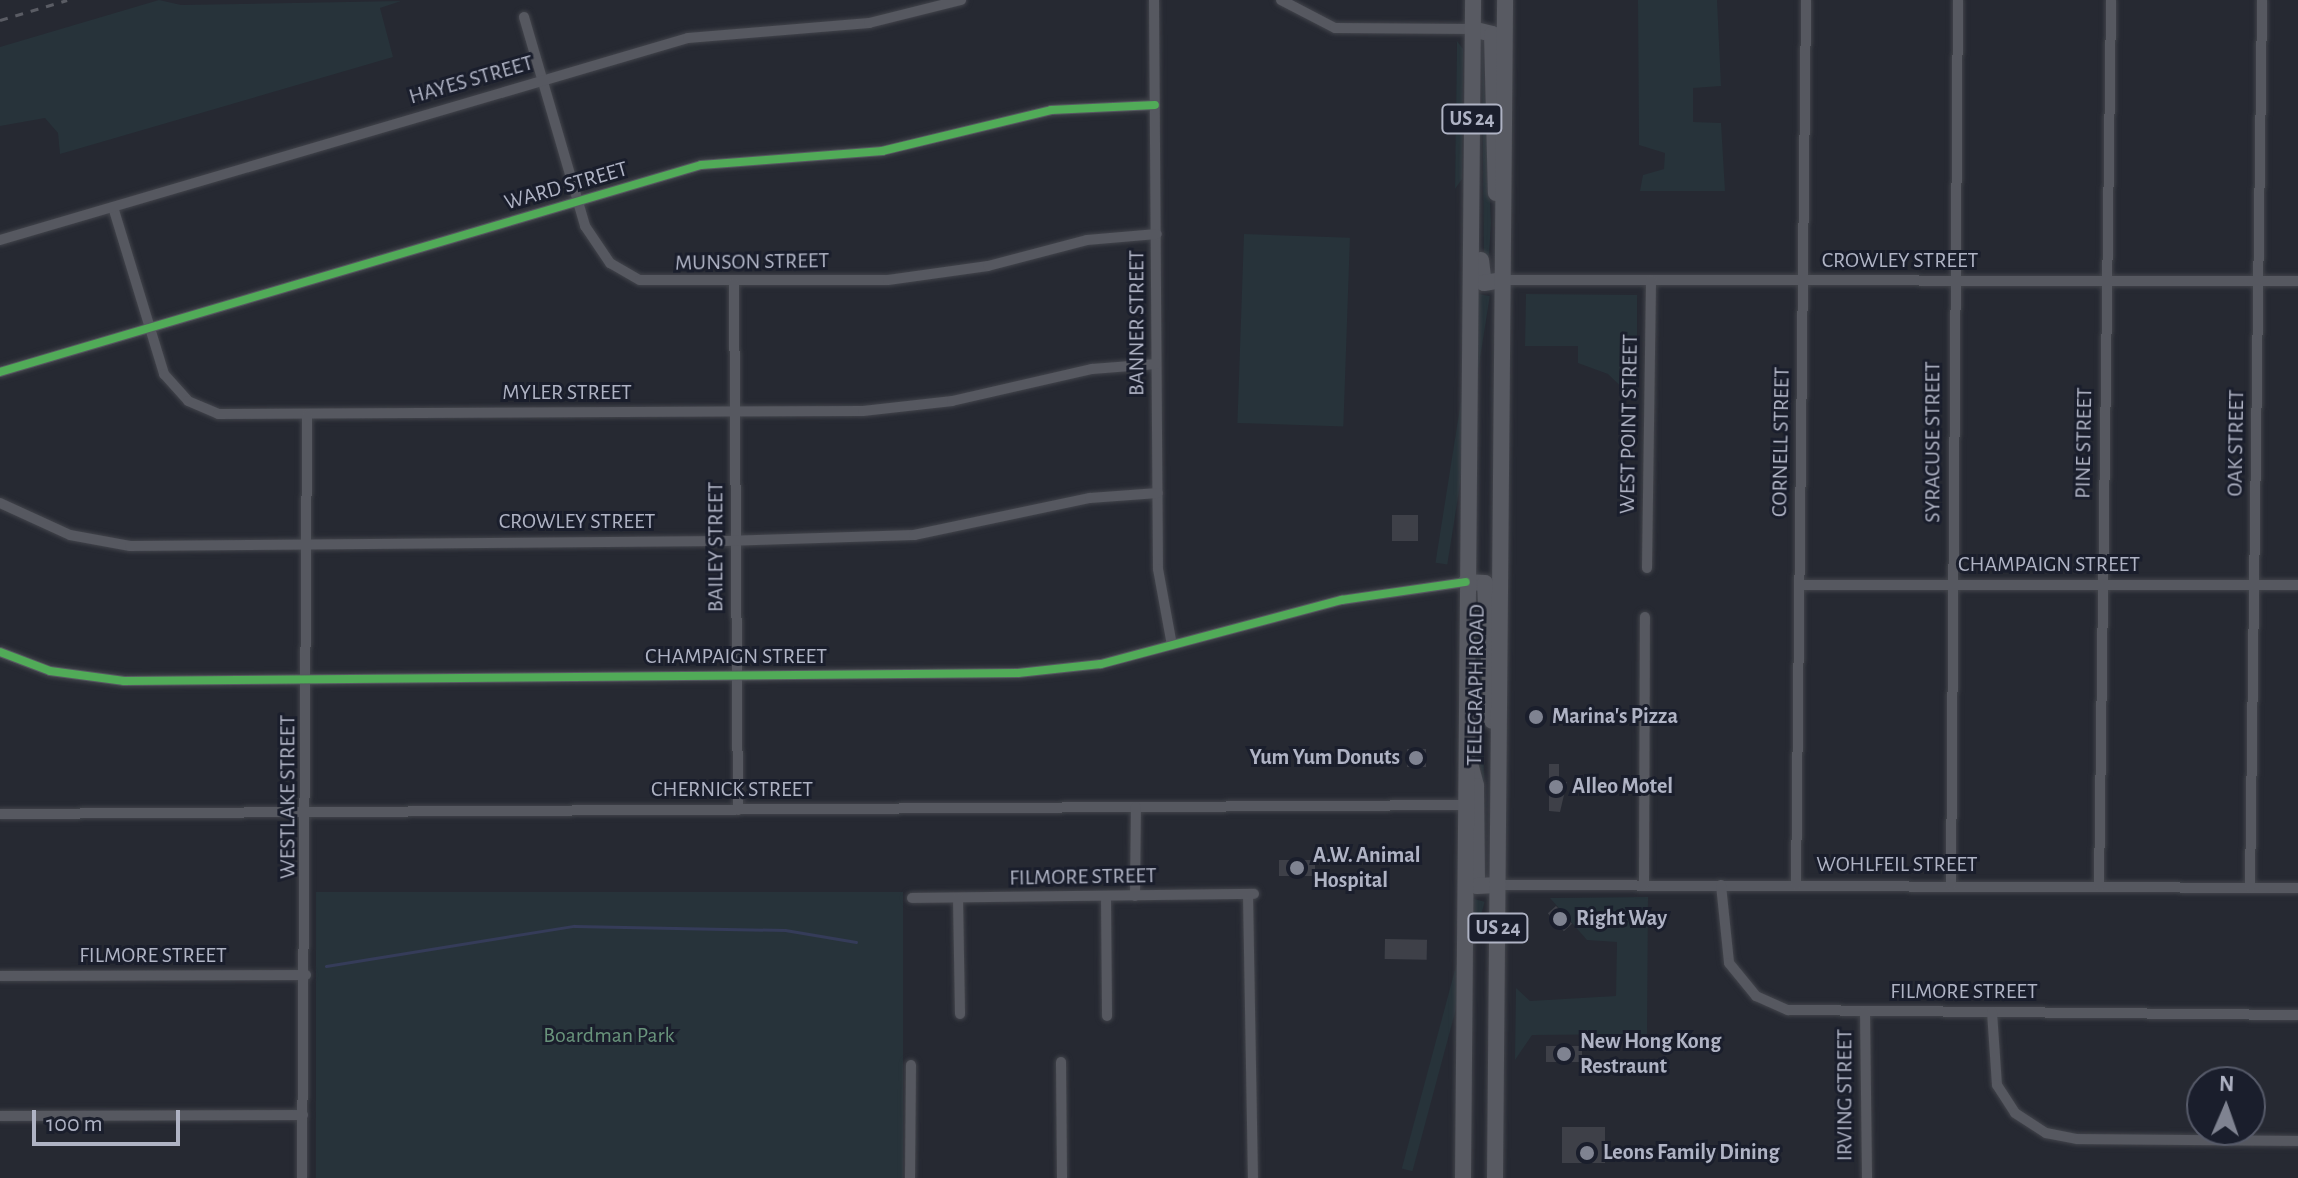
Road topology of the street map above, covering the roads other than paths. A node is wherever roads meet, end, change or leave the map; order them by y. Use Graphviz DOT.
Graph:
graph roads {
  1 [pos="961,0"];
  2 [pos="1154,0"];
  3 [pos="1281,0"];
  4 [pos="1473,0"];
  5 [pos="1505,0"];
  6 [pos="1806,0"];
  7 [pos="1958,0"];
  8 [pos="2111,0"];
  9 [pos="2262,0"];
  10 [pos="524,17"];
  11 [pos="1472,29"];
  12 [pos="543,80"];
  13 [pos="1155,105"];
  14 [pos="1471,160"];
  15 [pos="578,201"];
  16 [pos="113,207"];
  17 [pos="1503,214"];
  18 [pos="1157,234"];
  19 [pos="0,240"];
  20 [pos="1502,280"];
  21 [pos="1651,280"];
  22 [pos="1803,281"];
  23 [pos="1954,281"];
  24 [pos="2258,281"];
  25 [pos="2298,281"];
  26 [pos="2107,282"];
  27 [pos="734,283"];
  28 [pos="149,328"];
  29 [pos="1156,364"];
  30 [pos="0,372"];
  31 [pos="735,412"];
  32 [pos="307,415"];
  33 [pos="1158,493"];
  34 [pos="0,503"];
  35 [pos="736,541"];
  36 [pos="308,544"];
  37 [pos="1647,568"];
  38 [pos="1466,582"];
  39 [pos="1800,585"];
  40 [pos="1952,585"];
  41 [pos="2254,585"];
  42 [pos="2298,585"];
  43 [pos="2102,586"];
  44 [pos="1645,617"];
  45 [pos="1172,645"];
  46 [pos="0,652"];
  47 [pos="737,675"];
  48 [pos="308,679"];
  49 [pos="1498,737"];
  50 [pos="1465,746"];
  51 [pos="1464,805"];
  52 [pos="1136,807"];
  53 [pos="738,810"];
  54 [pos="0,814"];
  55 [pos="309,814"];
  56 [pos="1497,885"];
  57 [pos="1644,885"];
  58 [pos="1721,885"];
  59 [pos="1796,885"];
  60 [pos="1951,885"];
  61 [pos="2099,886"];
  62 [pos="2250,887"];
  63 [pos="2298,888"];
  64 [pos="1135,896"];
  65 [pos="1106,897"];
  66 [pos="912,898"];
  67 [pos="958,898"];
  68 [pos="306,975"];
  69 [pos="0,976"];
  70 [pos="1865,1011"];
  71 [pos="1992,1012"];
  72 [pos="960,1014"];
  73 [pos="2298,1015"];
  74 [pos="1107,1016"];
  75 [pos="1061,1062"];
  76 [pos="911,1065"];
  77 [pos="303,1115"];
  78 [pos="0,1116"];
  79 [pos="2298,1141"];
  80 [pos="302,1178"];
  81 [pos="910,1178"];
  82 [pos="1062,1178"];
  83 [pos="1253,1178"];
  84 [pos="1463,1178"];
  85 [pos="1495,1178"];
  86 [pos="1867,1178"];
  1 -- 12 [label="street, HAYES STREET"];
  2 -- 13 [label="street, BANNER STREET"];
  3 -- 11 [label="street"];
  4 -- 11 [label="main road, TELEGRAPH ROAD / US 24"];
  5 -- 17 [label="main road, TELEGRAPH ROAD / US 24"];
  6 -- 22 [label="street, CORNELL STREET"];
  7 -- 23 [label="street, SYRACUSE STREET"];
  8 -- 26 [label="street, PINE STREET"];
  9 -- 24 [label="street, OAK STREET"];
  10 -- 12 [label="street, MUNSON STREET"];
  11 -- 14 [label="main road, TELEGRAPH ROAD / US 24"];
  11 -- 17 [label="main road"];
  12 -- 15 [label="street, MUNSON STREET"];
  12 -- 16 [label="street, HAYES STREET"];
  13 -- 15 [label="street, WARD STREET"];
  13 -- 18 [label="street, BANNER STREET"];
  14 -- 20 [label="main road"];
  14 -- 38 [label="main road, TELEGRAPH ROAD / US 24"];
  15 -- 27 [label="street, MUNSON STREET"];
  15 -- 28 [label="street, WARD STREET"];
  16 -- 19 [label="street, HAYES STREET"];
  16 -- 28 [label="street, MYLER STREET"];
  17 -- 20 [label="main road, TELEGRAPH ROAD / US 24"];
  18 -- 27 [label="street, MUNSON STREET"];
  18 -- 29 [label="street, BANNER STREET"];
  20 -- 21 [label="street, CROWLEY STREET"];
  20 -- 49 [label="main road, TELEGRAPH ROAD / US 24"];
  21 -- 22 [label="street, CROWLEY STREET"];
  21 -- 37 [label="street, WEST POINT STREET"];
  22 -- 23 [label="street, CROWLEY STREET"];
  22 -- 39 [label="street, CORNELL STREET"];
  23 -- 26 [label="street, CROWLEY STREET"];
  23 -- 40 [label="street, SYRACUSE STREET"];
  24 -- 25 [label="street, CROWLEY STREET"];
  24 -- 26 [label="street, CROWLEY STREET"];
  24 -- 41 [label="street, OAK STREET"];
  26 -- 43 [label="street, PINE STREET"];
  27 -- 31 [label="street, BAILEY STREET"];
  28 -- 30 [label="street, WARD STREET"];
  28 -- 32 [label="street, MYLER STREET"];
  29 -- 31 [label="street, MYLER STREET"];
  29 -- 33 [label="street, BANNER STREET"];
  31 -- 32 [label="street, MYLER STREET"];
  31 -- 35 [label="street, BAILEY STREET"];
  32 -- 36 [label="street, WESTLAKE STREET"];
  33 -- 35 [label="street, CROWLEY STREET"];
  33 -- 45 [label="street, BANNER STREET"];
  34 -- 36 [label="street, CROWLEY STREET"];
  35 -- 36 [label="street, CROWLEY STREET"];
  35 -- 47 [label="street, BAILEY STREET"];
  36 -- 48 [label="street, WESTLAKE STREET"];
  38 -- 45 [label="street, CHAMPAIGN STREET"];
  38 -- 49 [label="main road"];
  38 -- 50 [label="main road, TELEGRAPH ROAD / US 24"];
  39 -- 40 [label="street, CHAMPAIGN STREET"];
  39 -- 59 [label="street, CORNELL STREET"];
  40 -- 43 [label="street, CHAMPAIGN STREET"];
  40 -- 60 [label="street, SYRACUSE STREET"];
  41 -- 42 [label="street, CHAMPAIGN STREET"];
  41 -- 43 [label="street, CHAMPAIGN STREET"];
  41 -- 62 [label="street, OAK STREET"];
  43 -- 61 [label="street, PINE STREET"];
  44 -- 57 [label="street"];
  45 -- 47 [label="street, CHAMPAIGN STREET"];
  46 -- 48 [label="street, CHAMPAIGN STREET"];
  47 -- 48 [label="street, CHAMPAIGN STREET"];
  47 -- 53 [label="street, BAILEY STREET"];
  48 -- 55 [label="street, WESTLAKE STREET"];
  49 -- 56 [label="main road, TELEGRAPH ROAD / US 24"];
  50 -- 51 [label="main road, TELEGRAPH ROAD / US 24"];
  50 -- 56 [label="main road"];
  51 -- 52 [label="street, CHERNICK STREET"];
  51 -- 84 [label="main road, TELEGRAPH ROAD / US 24"];
  52 -- 53 [label="street, CHERNICK STREET"];
  52 -- 64 [label="street"];
  53 -- 55 [label="street, CHERNICK STREET"];
  54 -- 55 [label="street, CHERNICK STREET"];
  55 -- 68 [label="street, WESTLAKE STREET"];
  56 -- 57 [label="street, WOHLFEIL STREET"];
  56 -- 85 [label="main road, TELEGRAPH ROAD / US 24"];
  57 -- 58 [label="street, WOHLFEIL STREET"];
  58 -- 59 [label="street, WOHLFEIL STREET"];
  58 -- 70 [label="street, FILMORE STREET"];
  59 -- 60 [label="street, WOHLFEIL STREET"];
  60 -- 61 [label="street, WOHLFEIL STREET"];
  61 -- 62 [label="street, WOHLFEIL STREET"];
  62 -- 63 [label="street, WOHLFEIL STREET"];
  64 -- 65 [label="street, FILMORE STREET"];
  64 -- 83 [label="street, FILMORE STREET"];
  65 -- 67 [label="street, FILMORE STREET"];
  65 -- 74 [label="street"];
  66 -- 67 [label="street, FILMORE STREET"];
  67 -- 72 [label="street"];
  68 -- 69 [label="street, FILMORE STREET"];
  68 -- 77 [label="street, WESTLAKE STREET"];
  70 -- 71 [label="street, FILMORE STREET"];
  70 -- 86 [label="street, IRVING STREET"];
  71 -- 73 [label="street, FILMORE STREET"];
  71 -- 79 [label="street"];
  75 -- 82 [label="street"];
  76 -- 81 [label="street"];
  77 -- 78 [label="street"];
  77 -- 80 [label="street, WESTLAKE STREET"];
}
